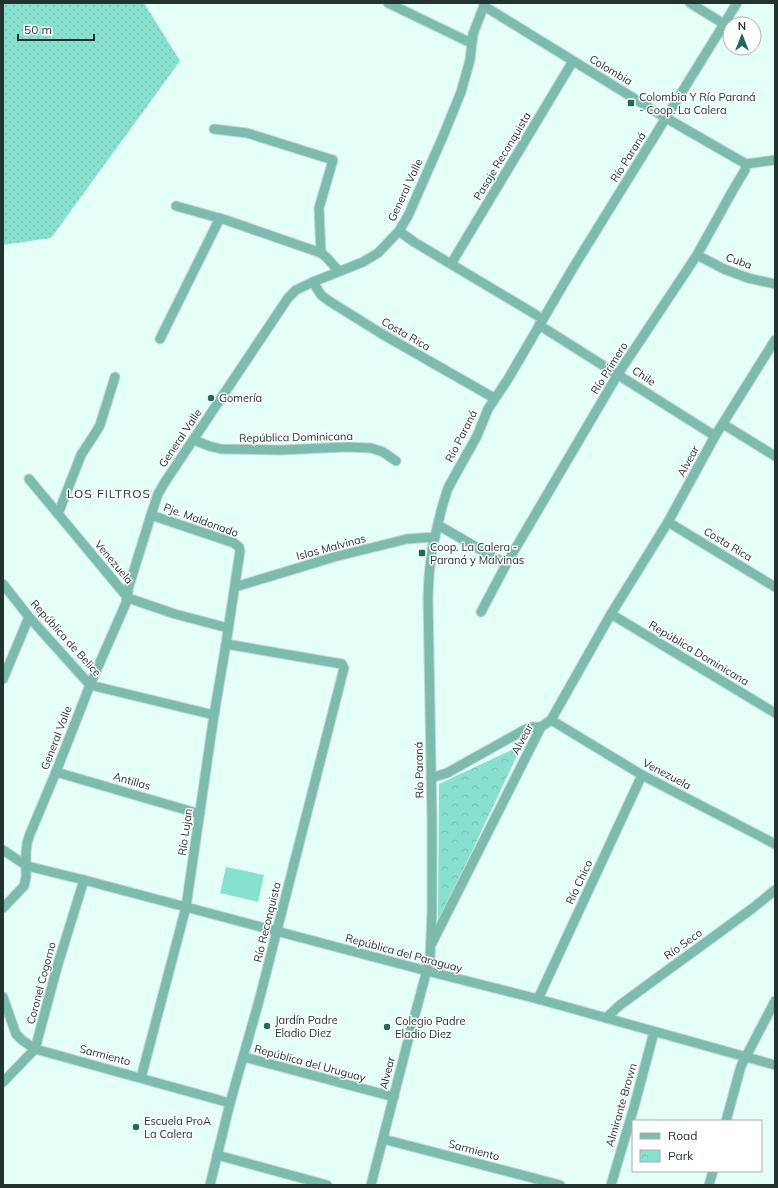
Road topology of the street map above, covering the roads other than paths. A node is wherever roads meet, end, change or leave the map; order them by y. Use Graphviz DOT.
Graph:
graph roads {
  1 [pos="388,3"];
  2 [pos="690,3"];
  3 [pos="737,3"];
  4 [pos="485,4"];
  5 [pos="729,16"];
  6 [pos="722,23"];
  7 [pos="722,27"];
  8 [pos="471,43"];
  9 [pos="573,61"];
  10 [pos="666,118"];
  11 [pos="214,129"];
  12 [pos="775,160"];
  13 [pos="746,164"];
  14 [pos="176,206"];
  15 [pos="220,218"];
  16 [pos="399,231"];
  17 [pos="321,253"];
  18 [pos="697,255"];
  19 [pos="451,264"];
  20 [pos="339,272"];
  21 [pos="313,282"];
  22 [pos="775,284"];
  23 [pos="541,322"];
  24 [pos="160,339"];
  25 [pos="775,340"];
  26 [pos="618,374"];
  27 [pos="115,377"];
  28 [pos="494,398"];
  29 [pos="723,424"];
  30 [pos="715,436"];
  31 [pos="194,440"];
  32 [pos="775,456"];
  33 [pos="396,461"];
  34 [pos="29,479"];
  35 [pos="58,514"];
  36 [pos="151,515"];
  37 [pos="668,522"];
  38 [pos="438,525"];
  39 [pos="434,538"];
  40 [pos="240,551"];
  41 [pos="508,561"];
  42 [pos="3,584"];
  43 [pos="235,586"];
  44 [pos="775,587"];
  45 [pos="128,598"];
  46 [pos="481,612"];
  47 [pos="611,614"];
  48 [pos="29,617"];
  49 [pos="228,628"];
  50 [pos="226,644"];
  51 [pos="3,679"];
  52 [pos="90,685"];
  53 [pos="775,713"];
  54 [pos="214,715"];
  55 [pos="551,720"];
  56 [pos="540,727"];
  57 [pos="56,772"];
  58 [pos="642,775"];
  59 [pos="431,778"];
  60 [pos="200,814"];
  61 [pos="775,844"];
  62 [pos="3,850"];
  63 [pos="27,866"];
  64 [pos="84,880"];
  65 [pos="775,890"];
  66 [pos="186,907"];
  67 [pos="3,908"];
  68 [pos="277,932"];
  69 [pos="431,946"];
  70 [pos="427,971"];
  71 [pos="3,997"];
  72 [pos="538,999"];
  73 [pos="775,1001"];
  74 [pos="606,1018"];
  75 [pos="654,1032"];
  76 [pos="35,1049"];
  77 [pos="745,1056"];
  78 [pos="244,1057"];
  79 [pos="775,1065"];
  80 [pos="141,1078"];
  81 [pos="3,1082"];
  82 [pos="394,1097"];
  83 [pos="230,1103"];
  84 [pos="726,1120"];
  85 [pos="383,1139"];
  86 [pos="217,1155"];
  87 [pos="713,1172"];
  88 [pos="549,1184"];
  89 [pos="210,1185"];
  90 [pos="327,1185"];
  91 [pos="371,1185"];
  92 [pos="560,1185"];
  93 [pos="612,1185"];
  94 [pos="709,1185"];
  1 -- 8 [label="street"];
  2 -- 6 [label="street"];
  3 -- 5 [label="street, Río Paraná"];
  4 -- 8 [label="street, General Valle"];
  4 -- 9 [label="street, Colombia"];
  7 -- 10 [label="street, Río Paraná"];
  8 -- 16 [label="street, General Valle"];
  9 -- 10 [label="street, Colombia"];
  9 -- 19 [label="street, Pasaje Reconquista"];
  10 -- 13 [label="street, Colombia"];
  10 -- 23 [label="street, Río Paraná"];
  11 -- 17 [label="street"];
  12 -- 13 [label="street"];
  13 -- 18 [label="street, Río Primero"];
  14 -- 15 [label="street"];
  15 -- 17 [label="street"];
  15 -- 24 [label="street"];
  16 -- 19 [label="street, Chile"];
  16 -- 20 [label="street, General Valle"];
  17 -- 20 [label="street"];
  18 -- 22 [label="street, Cuba"];
  18 -- 26 [label="street, Río Primero"];
  19 -- 23 [label="street, Chile"];
  20 -- 21 [label="street, General Valle"];
  21 -- 28 [label="street, Costa Rica"];
  21 -- 31 [label="street, General Valle"];
  23 -- 26 [label="street, Chile"];
  23 -- 28 [label="street, Río Paraná"];
  25 -- 29 [label="street, Alvear"];
  26 -- 30 [label="street, Chile"];
  26 -- 41 [label="street, Río Primero"];
  27 -- 35 [label="street"];
  28 -- 38 [label="street, Río Paraná"];
  29 -- 30 [label="street, Alvear"];
  29 -- 32 [label="street"];
  30 -- 37 [label="street, Alvear"];
  31 -- 33 [label="street, República Dominicana"];
  31 -- 36 [label="street, General Valle"];
  34 -- 35 [label="street, Venezuela"];
  35 -- 45 [label="street, Venezuela"];
  36 -- 40 [label="street, Pje. Maldonado"];
  36 -- 45 [label="street, General Valle"];
  37 -- 44 [label="street, Costa Rica"];
  37 -- 47 [label="street, Alvear"];
  38 -- 39 [label="street, Río Paraná"];
  38 -- 41 [label="street"];
  39 -- 43 [label="street, Islas Malvinas"];
  39 -- 59 [label="street, Río Paraná"];
  40 -- 43 [label="street, Río Lujan"];
  41 -- 46 [label="street, Río Primero"];
  42 -- 48 [label="street, República de Belice"];
  43 -- 49 [label="street, Río Lujan"];
  45 -- 49 [label="street, Venezuela"];
  45 -- 52 [label="street, General Valle"];
  47 -- 53 [label="street, República Dominicana"];
  47 -- 55 [label="street, Alvear"];
  48 -- 51 [label="street"];
  48 -- 52 [label="street, República de Belice"];
  49 -- 50 [label="street, Río Lujan"];
  50 -- 54 [label="street, Río Lujan"];
  50 -- 68 [label="street, Río Reconquista"];
  52 -- 54 [label="street, República de Belice"];
  52 -- 57 [label="street, General Valle"];
  54 -- 60 [label="street, Río Lujan"];
  55 -- 56 [label="street, Alvear"];
  55 -- 58 [label="street, Venezuela"];
  56 -- 59 [label="street"];
  56 -- 69 [label="street, Alvear"];
  57 -- 60 [label="street, Antillas"];
  57 -- 63 [label="street, General Valle"];
  58 -- 61 [label="street, Venezuela"];
  58 -- 72 [label="street, Río Chico"];
  59 -- 69 [label="street, Río Paraná"];
  60 -- 66 [label="street, Río Lujan"];
  62 -- 63 [label="street, República del Paraguay"];
  63 -- 64 [label="street, República del Paraguay"];
  63 -- 67 [label="street, General Valle"];
  64 -- 66 [label="street, República del Paraguay"];
  64 -- 76 [label="street, Coronel Cogorno"];
  65 -- 74 [label="street, Río Seco"];
  66 -- 68 [label="street, República del Paraguay"];
  66 -- 80 [label="street, Río Lujan"];
  68 -- 70 [label="street, República del Paraguay"];
  68 -- 78 [label="street, Río Reconquista"];
  69 -- 70 [label="street, Alvear"];
  70 -- 72 [label="street, República del Paraguay"];
  70 -- 82 [label="street, Alvear"];
  71 -- 76 [label="street, Sarmiento"];
  72 -- 74 [label="street, República del Paraguay"];
  73 -- 77 [label="street"];
  74 -- 75 [label="street, República del Paraguay"];
  75 -- 77 [label="street, República del Paraguay"];
  75 -- 93 [label="street, Almirante Brown"];
  76 -- 80 [label="street, Sarmiento"];
  76 -- 81 [label="street, Coronel Cogorno"];
  77 -- 79 [label="street, República del Paraguay"];
  77 -- 84 [label="street"];
  78 -- 82 [label="street, República del Uruguay"];
  78 -- 83 [label="street, Río Reconquista"];
  80 -- 83 [label="street, Sarmiento"];
  82 -- 85 [label="street, Alvear"];
  83 -- 86 [label="street, Río Reconquista"];
  85 -- 88 [label="street, Sarmiento"];
  85 -- 91 [label="street, Alvear"];
  86 -- 89 [label="street, Río Reconquista"];
  86 -- 90 [label="street"];
  87 -- 94 [label="street"];
  88 -- 92 [label="street, Sarmiento"];
}
